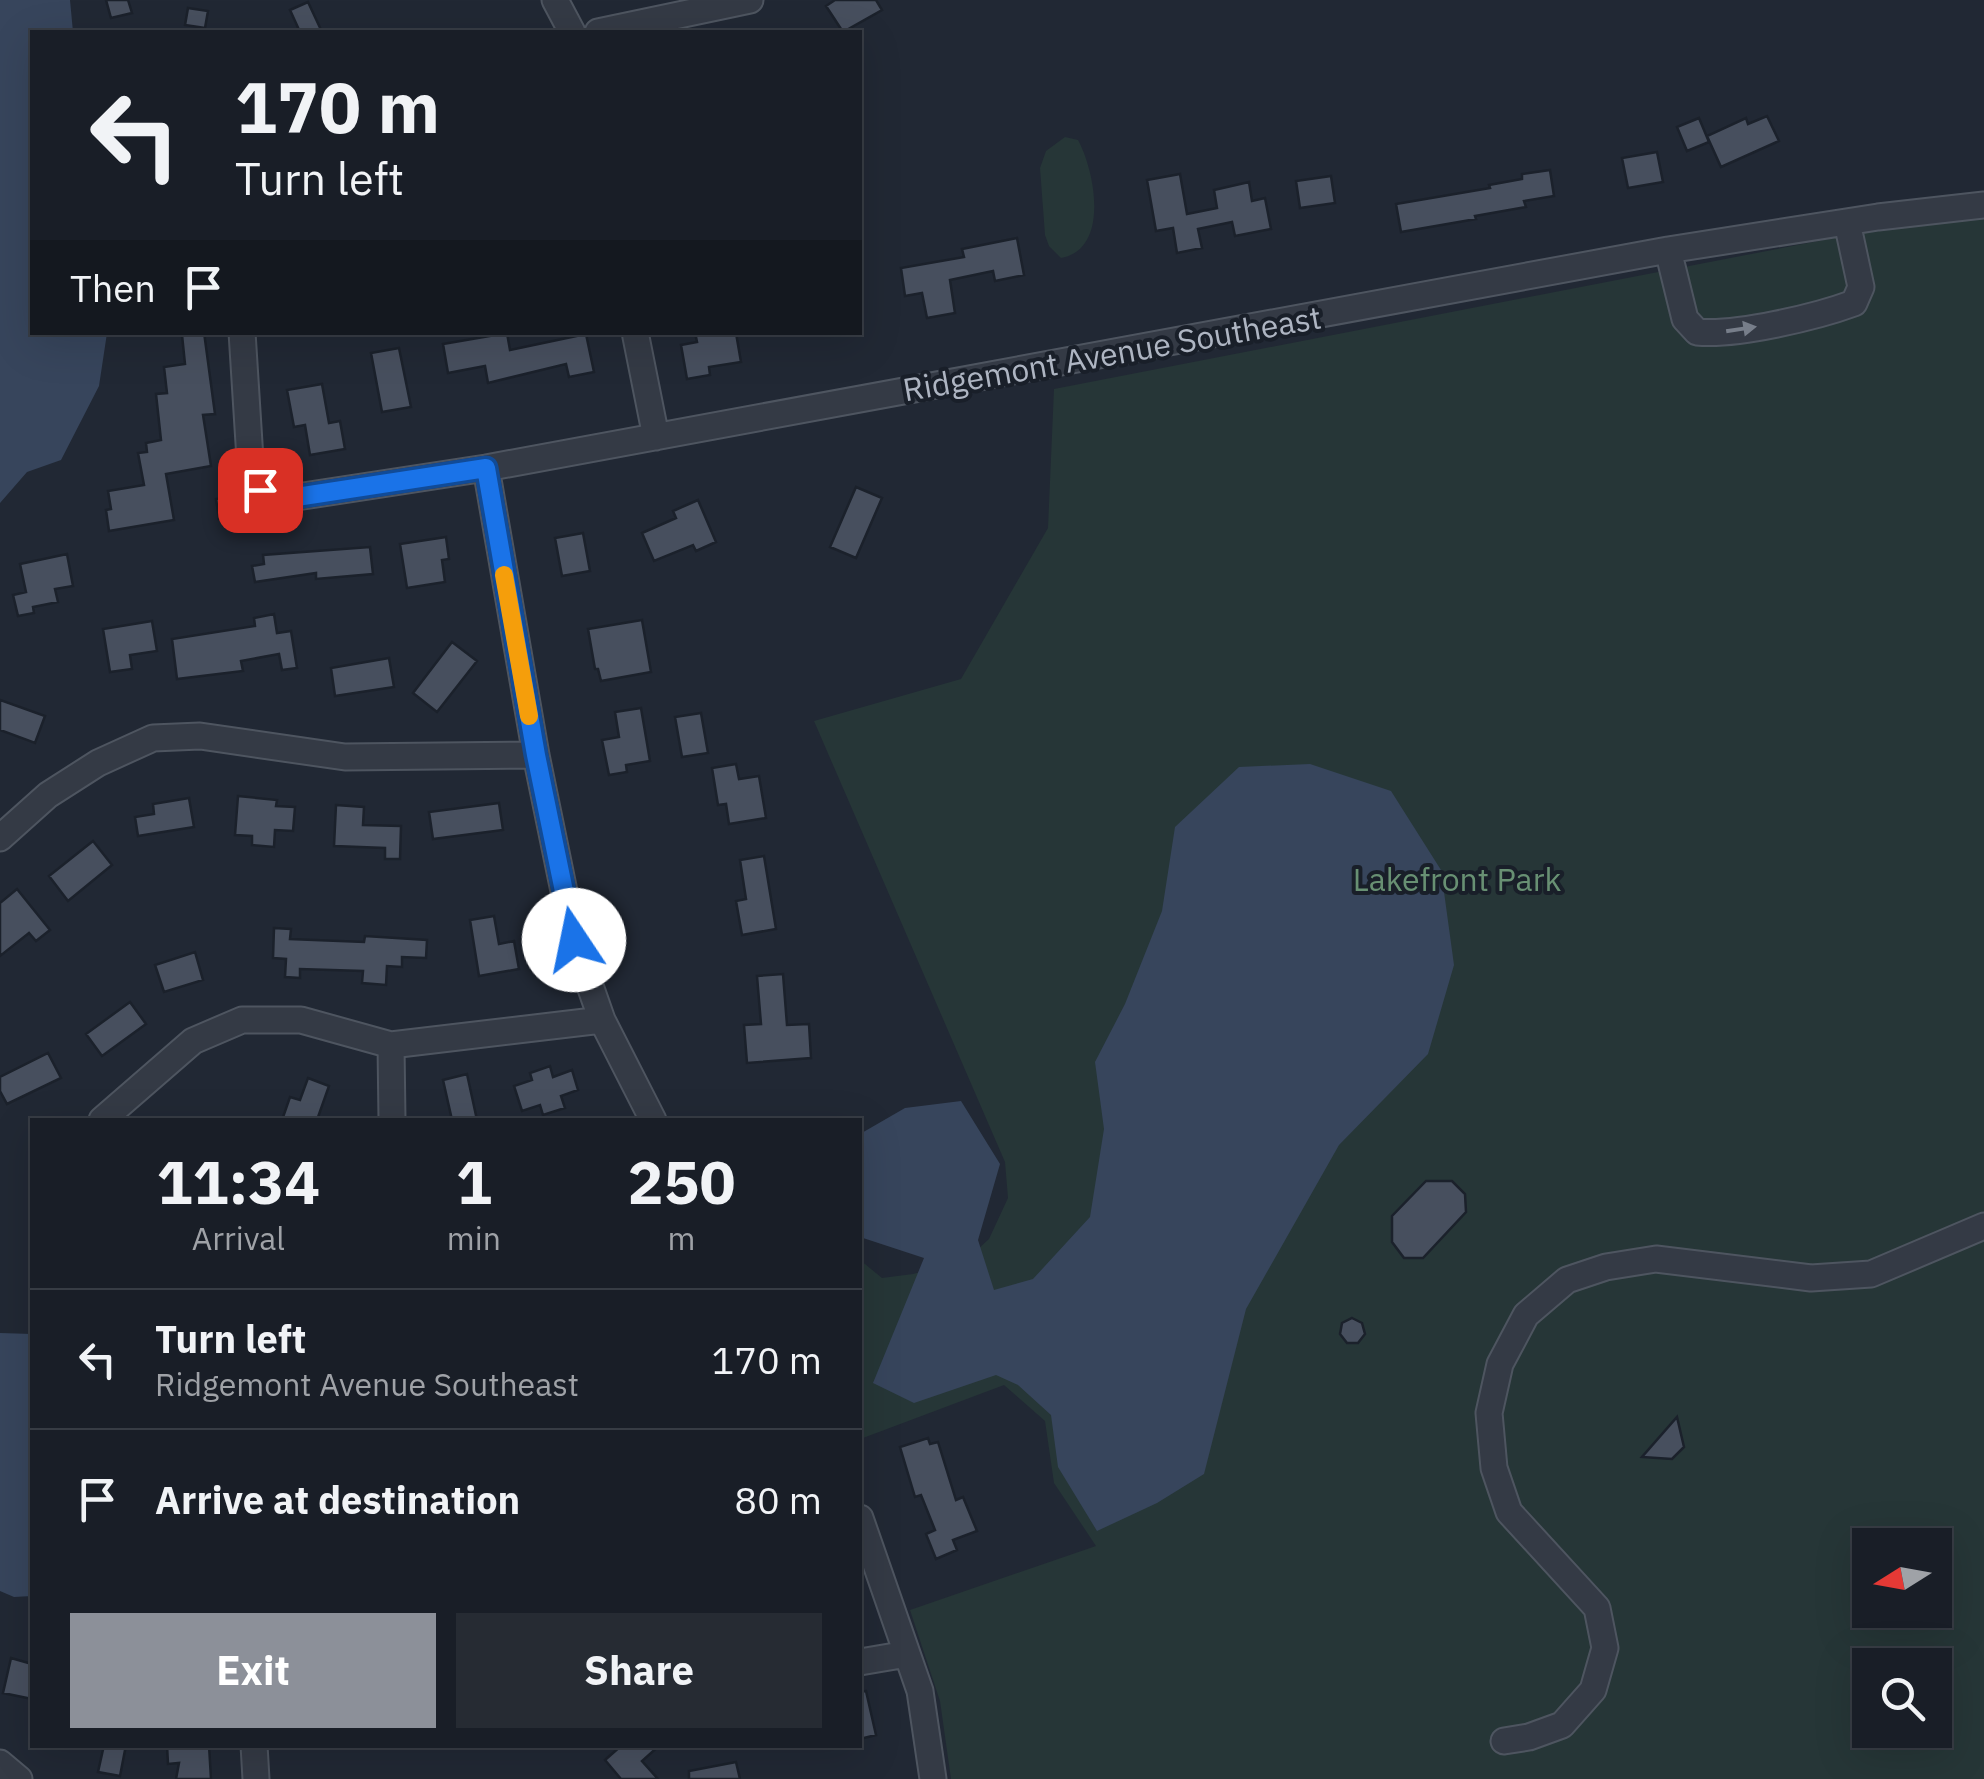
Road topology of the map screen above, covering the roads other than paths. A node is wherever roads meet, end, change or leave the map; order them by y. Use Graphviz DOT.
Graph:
graph roads {
  1 [pos="555,0"];
  2 [pos="750,0"];
  3 [pos="571,30"];
  4 [pos="608,30"];
  5 [pos="1984,205"];
  6 [pos="1847,222"];
  7 [pos="1668,250"];
  8 [pos="242,335"];
  9 [pos="635,335"];
  10 [pos="656,437"];
  11 [pos="486,468"];
  12 [pos="536,755"];
  13 [pos="0,838"];
  14 [pos="602,1020"];
  15 [pos="391,1044"];
  16 [pos="104,1118"];
  17 [pos="392,1118"];
  18 [pos="652,1118"];
  19 [pos="1984,1226"];
  20 [pos="862,1524"];
  21 [pos="907,1654"];
  22 [pos="862,1662"];
  23 [pos="1504,1741"];
  24 [pos="254,1748"];
  25 [pos="0,1763"];
  26 [pos="19,1779"];
  27 [pos="256,1779"];
  28 [pos="932,1779"];
  1 -- 3 [label="street"];
  2 -- 4 [label="street"];
  5 -- 6 [label="street, Ridgemont Avenue Southeast"];
  6 -- 7 [label="street, Ridgemont Avenue Southeast"];
  7 -- 6 [label="street, one-way"];
  7 -- 10 [label="street, Ridgemont Avenue Southeast"];
  8 -- 11 [label="street, Ridgemont Avenue Southeast"];
  9 -- 10 [label="street"];
  10 -- 11 [label="street, Ridgemont Avenue Southeast"];
  11 -- 12 [label="street"];
  12 -- 13 [label="street"];
  12 -- 14 [label="street"];
  14 -- 15 [label="street"];
  14 -- 18 [label="street"];
  15 -- 16 [label="street"];
  15 -- 17 [label="street"];
  19 -- 23 [label="street"];
  20 -- 21 [label="street"];
  21 -- 22 [label="street"];
  21 -- 28 [label="street"];
  24 -- 27 [label="street"];
  25 -- 26 [label="street"];
}
